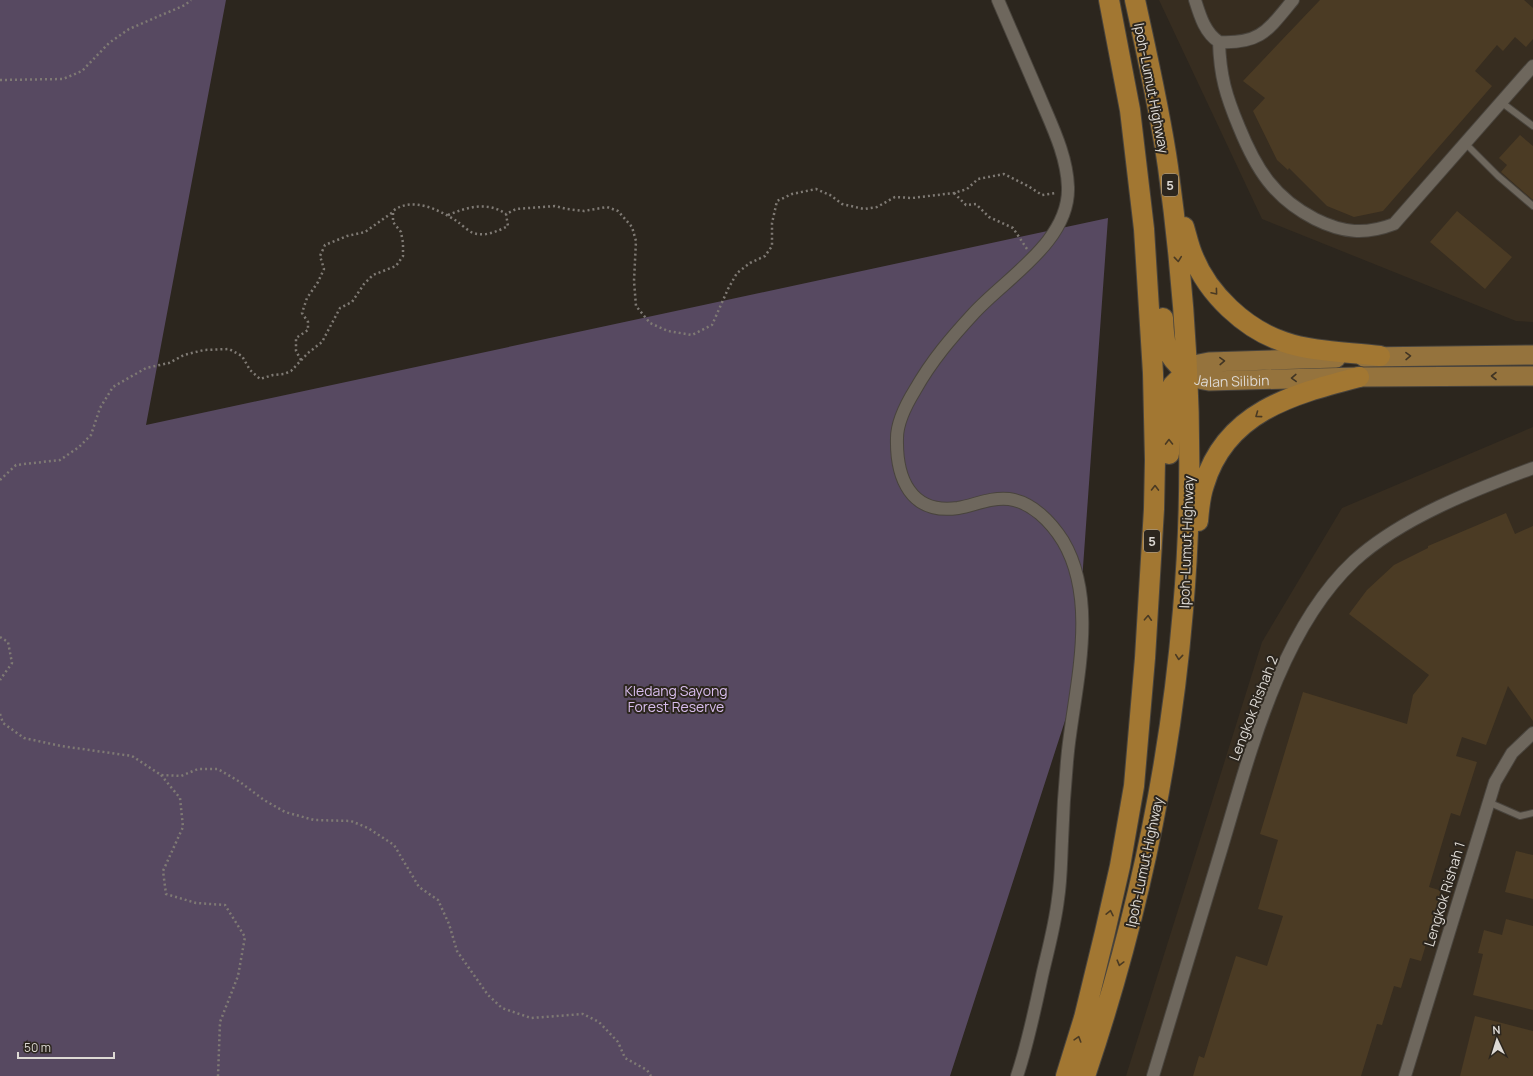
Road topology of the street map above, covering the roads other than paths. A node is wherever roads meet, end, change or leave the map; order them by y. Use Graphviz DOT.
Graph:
graph roads {
  1 [pos="998,0"];
  2 [pos="1109,0"];
  3 [pos="1135,0"];
  4 [pos="1195,0"];
  5 [pos="1293,0"];
  6 [pos="1219,42"];
  7 [pos="1533,66"];
  8 [pos="1501,102"];
  9 [pos="1130,110"];
  10 [pos="1533,126"];
  11 [pos="1465,143"];
  12 [pos="1168,165"];
  13 [pos="1533,206"];
  14 [pos="1533,355"];
  15 [pos="1380,356"];
  16 [pos="1186,372"];
  17 [pos="1533,376"];
  18 [pos="1359,377"];
  19 [pos="1533,468"];
  20 [pos="1184,610"];
  21 [pos="1533,733"];
  22 [pos="1134,786"];
  23 [pos="1488,802"];
  24 [pos="1533,813"];
  25 [pos="1017,1076"];
  26 [pos="1066,1076"];
  27 [pos="1086,1076"];
  28 [pos="1153,1076"];
  29 [pos="1405,1076"];
  1 -- 25 [label="street"];
  2 -- 9 [label="highway, Ipoh-Lumut Highway / 5"];
  3 -- 12 [label="highway, Ipoh-Lumut Highway / 5"];
  4 -- 6 [label="street"];
  5 -- 6 [label="street"];
  6 -- 11 [label="street"];
  7 -- 8 [label="street"];
  8 -- 10 [label="lane"];
  8 -- 11 [label="street"];
  9 -- 16 [label="highway"];
  22 -- 9 [label="highway, Ipoh-Lumut Highway / 5, one-way"];
  11 -- 13 [label="lane"];
  12 -- 15 [label="highway, one-way"];
  12 -- 16 [label="highway, Ipoh-Lumut Highway / 5, one-way"];
  15 -- 14 [label="main road, Jalan Silibin, one-way"];
  16 -- 15 [label="main road, Jalan Silibin, one-way"];
  18 -- 16 [label="main road, Jalan Silibin, one-way"];
  16 -- 20 [label="highway, Ipoh-Lumut Highway / 5"];
  22 -- 16 [label="highway, one-way"];
  17 -- 18 [label="main road, Jalan Silibin, one-way"];
  18 -- 20 [label="highway, one-way"];
  19 -- 28 [label="street, Lengkok Rishah 2"];
  20 -- 27 [label="highway, Ipoh-Lumut Highway / 5, one-way"];
  21 -- 23 [label="street, Lengkok Rishah 1"];
  26 -- 22 [label="highway, Ipoh-Lumut Highway / 5, one-way"];
  23 -- 24 [label="lane"];
  23 -- 29 [label="street, Lengkok Rishah 1"];
}
